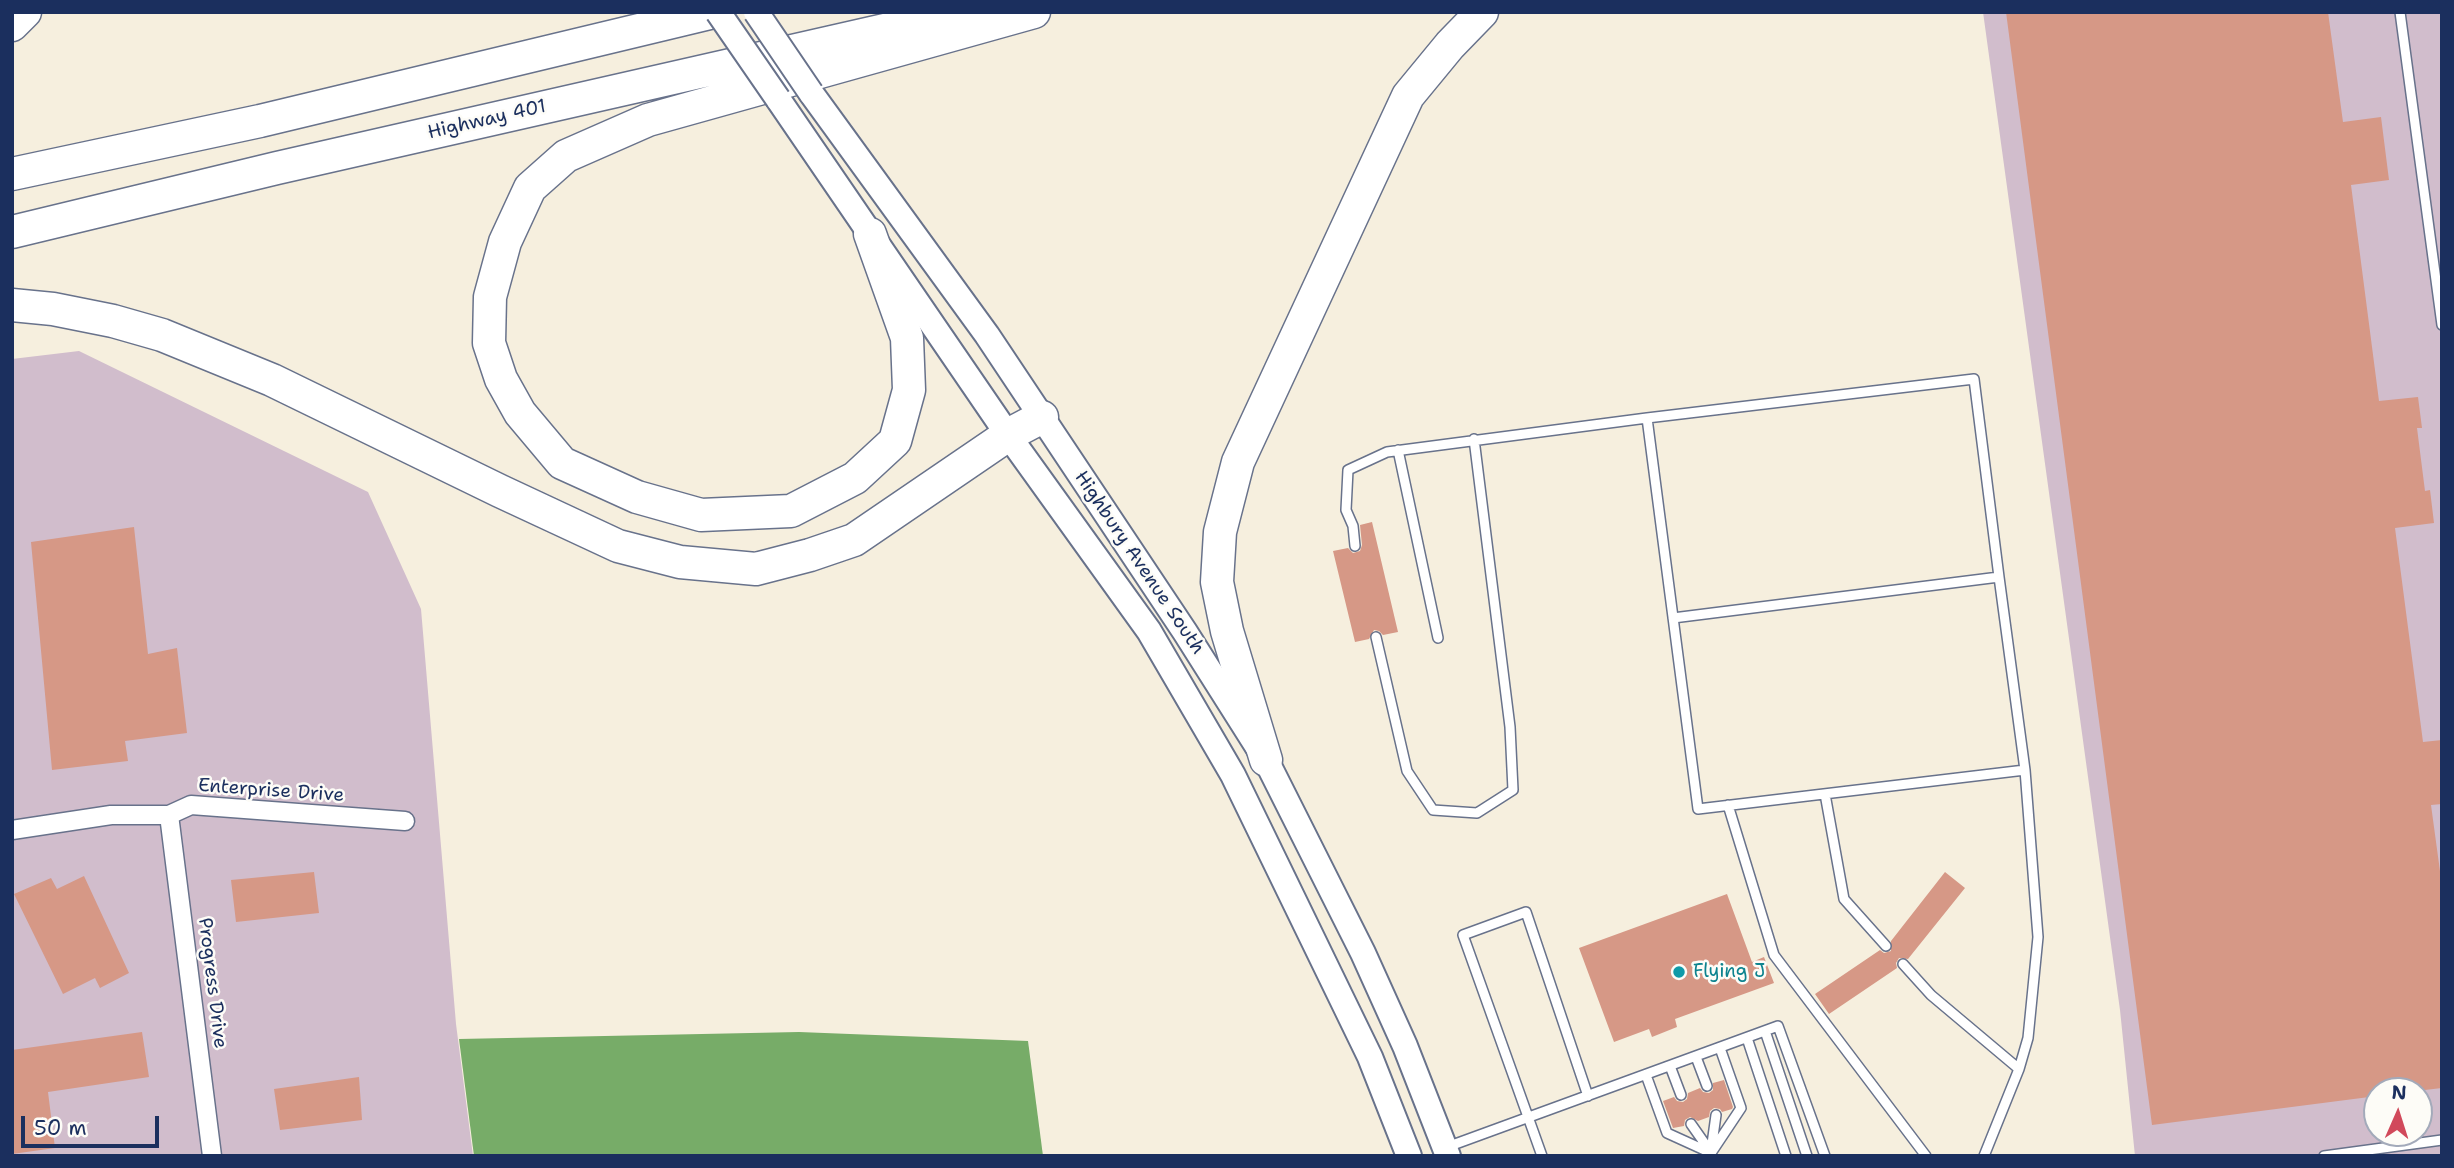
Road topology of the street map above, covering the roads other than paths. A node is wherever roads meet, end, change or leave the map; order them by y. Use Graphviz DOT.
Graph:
graph roads {
  1 [pos="25,12"];
  2 [pos="624,12"];
  3 [pos="716,12"];
  4 [pos="756,12"];
  5 [pos="963,12"];
  6 [pos="1034,12"];
  7 [pos="1482,12"];
  8 [pos="2400,12"];
  9 [pos="12,25"];
  10 [pos="260,121"];
  11 [pos="12,174"];
  12 [pos="12,232"];
  13 [pos="870,233"];
  14 [pos="12,305"];
  15 [pos="2442,325"];
  16 [pos="1042,417"];
  17 [pos="1647,418"];
  18 [pos="1008,435"];
  19 [pos="1474,439"];
  20 [pos="1398,450"];
  21 [pos="1355,547"];
  22 [pos="1999,576"];
  23 [pos="1673,618"];
  24 [pos="1376,637"];
  25 [pos="1438,638"];
  26 [pos="1266,760"];
  27 [pos="2025,770"];
  28 [pos="1825,794"];
  29 [pos="1728,805"];
  30 [pos="169,815"];
  31 [pos="405,821"];
  32 [pos="12,830"];
  33 [pos="1885,946"];
  34 [pos="1902,964"];
  35 [pos="1765,1031"];
  36 [pos="1747,1038"];
  37 [pos="1720,1048"];
  38 [pos="1696,1057"];
  39 [pos="1670,1066"];
  40 [pos="2019,1069"];
  41 [pos="1646,1075"];
  42 [pos="1707,1086"];
  43 [pos="1681,1095"];
  44 [pos="1588,1096"];
  45 [pos="1716,1115"];
  46 [pos="1529,1119"];
  47 [pos="1690,1124"];
  48 [pos="2442,1140"];
  49 [pos="1447,1152"];
  50 [pos="1712,1154"];
  51 [pos="212,1156"];
  52 [pos="1409,1156"];
  53 [pos="1542,1156"];
  54 [pos="1786,1156"];
  55 [pos="1807,1156"];
  56 [pos="1825,1156"];
  57 [pos="1926,1156"];
  58 [pos="1984,1156"];
  59 [pos="2324,1156"];
  1 -- 9 [label="highway"];
  2 -- 10 [label="highway"];
  3 -- 10 [label="highway"];
  3 -- 13 [label="main road, Highbury Avenue South, bridge"];
  4 -- 16 [label="main road, Highbury Avenue South, bridge"];
  5 -- 12 [label="highway, Highway 401"];
  6 -- 13 [label="highway"];
  7 -- 26 [label="highway"];
  8 -- 15 [label="lane"];
  10 -- 11 [label="highway"];
  13 -- 18 [label="main road, Highbury Avenue South"];
  14 -- 18 [label="highway"];
  16 -- 18 [label="highway"];
  16 -- 26 [label="main road, Highbury Avenue South"];
  17 -- 19 [label="lane"];
  17 -- 22 [label="lane"];
  17 -- 23 [label="lane"];
  18 -- 52 [label="main road, Highbury Avenue South"];
  19 -- 20 [label="lane"];
  19 -- 24 [label="lane"];
  20 -- 21 [label="lane"];
  20 -- 25 [label="lane"];
  22 -- 23 [label="lane"];
  22 -- 27 [label="lane"];
  23 -- 29 [label="lane"];
  26 -- 49 [label="main road, Highbury Avenue South"];
  27 -- 28 [label="lane"];
  27 -- 40 [label="lane"];
  28 -- 29 [label="lane"];
  28 -- 33 [label="lane"];
  29 -- 57 [label="lane"];
  30 -- 31 [label="street, Enterprise Drive"];
  30 -- 32 [label="street, Enterprise Drive"];
  30 -- 51 [label="street, Progress Drive"];
  34 -- 40 [label="lane"];
  35 -- 36 [label="lane"];
  35 -- 55 [label="lane"];
  35 -- 56 [label="lane"];
  36 -- 37 [label="lane"];
  36 -- 54 [label="lane"];
  37 -- 38 [label="lane"];
  37 -- 50 [label="lane"];
  38 -- 39 [label="lane"];
  38 -- 42 [label="lane"];
  39 -- 41 [label="lane"];
  39 -- 43 [label="lane"];
  40 -- 58 [label="lane"];
  41 -- 44 [label="lane"];
  41 -- 50 [label="lane"];
  44 -- 46 [label="lane"];
  44 -- 46 [label="lane"];
  45 -- 50 [label="lane"];
  46 -- 49 [label="lane"];
  46 -- 53 [label="lane"];
  47 -- 50 [label="lane"];
  48 -- 59 [label="lane"];
}
